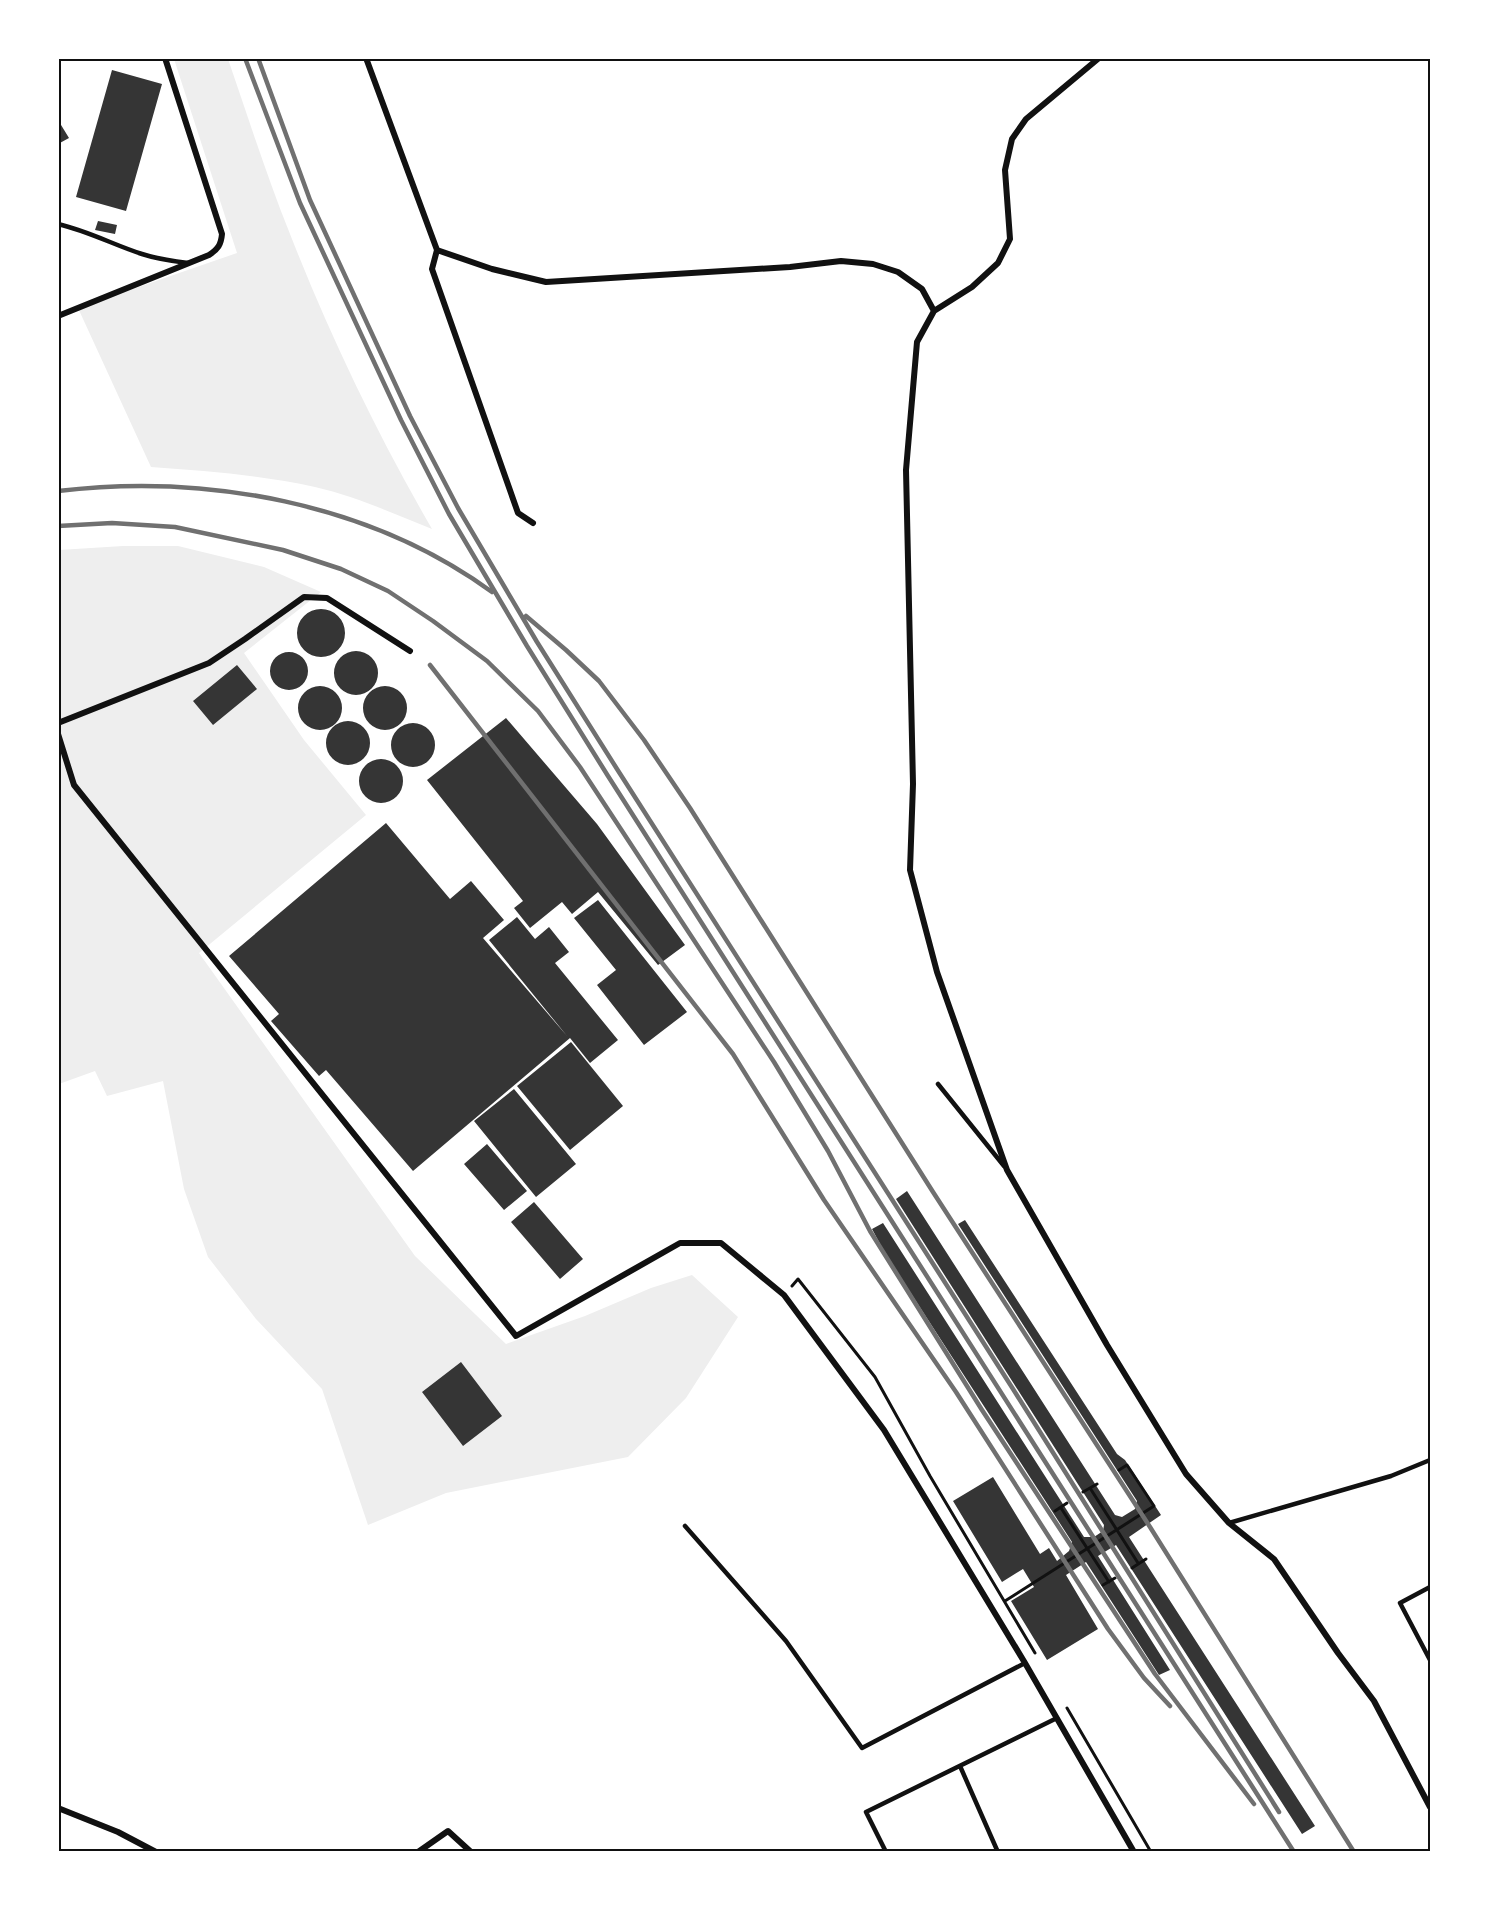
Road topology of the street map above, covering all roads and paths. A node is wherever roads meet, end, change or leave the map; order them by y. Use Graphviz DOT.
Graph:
graph roads {
  1 [pos="165,58"];
  2 [pos="366,58"];
  3 [pos="1099,58"];
  4 [pos="58,224"];
  5 [pos="436,250"];
  6 [pos="188,263"];
  7 [pos="933,311"];
  8 [pos="58,316"];
  9 [pos="533,524"];
  10 [pos="410,651"];
  11 [pos="58,723"];
  12 [pos="58,734"];
  13 [pos="938,1083"];
  14 [pos="1007,1170"];
  15 [pos="1431,1460"];
  16 [pos="1119,1470"];
  17 [pos="1097,1484"];
  18 [pos="1090,1488"];
  19 [pos="1083,1492"];
  20 [pos="1067,1503"];
  21 [pos="1060,1508"];
  22 [pos="1055,1511"];
  23 [pos="1229,1523"];
  24 [pos="684,1526"];
  25 [pos="1117,1530"];
  26 [pos="1087,1549"];
  27 [pos="1146,1559"];
  28 [pos="1138,1563"];
  29 [pos="1132,1568"];
  30 [pos="1115,1578"];
  31 [pos="1109,1582"];
  32 [pos="1103,1586"];
  33 [pos="1431,1587"];
  34 [pos="1005,1601"];
  35 [pos="1431,1660"];
  36 [pos="1025,1663"];
  37 [pos="1056,1718"];
  38 [pos="960,1766"];
  39 [pos="1431,1807"];
  40 [pos="58,1808"];
  41 [pos="997,1850"];
  42 [pos="156,1851"];
  43 [pos="418,1851"];
  44 [pos="471,1851"];
  45 [pos="886,1851"];
  46 [pos="1134,1851"];
  1 -- 6 [label="street"];
  2 -- 5 [label="street"];
  3 -- 7 [label="street"];
  4 -- 6 [label="lane"];
  5 -- 7 [label="street"];
  5 -- 9 [label="street"];
  6 -- 8 [label="street"];
  7 -- 14 [label="street"];
  10 -- 11 [label="street"];
  12 -- 36 [label="street"];
  13 -- 14 [label="lane"];
  14 -- 23 [label="street"];
  15 -- 23 [label="lane"];
  16 -- 25 [label="path"];
  17 -- 18 [label="path"];
  18 -- 19 [label="path"];
  18 -- 25 [label="path"];
  20 -- 21 [label="path"];
  21 -- 22 [label="path"];
  21 -- 26 [label="path"];
  23 -- 39 [label="street"];
  24 -- 36 [label="lane"];
  25 -- 26 [label="path"];
  25 -- 28 [label="path"];
  26 -- 31 [label="path"];
  26 -- 34 [label="path"];
  27 -- 28 [label="path"];
  28 -- 29 [label="path"];
  30 -- 31 [label="path"];
  31 -- 32 [label="path"];
  33 -- 35 [label="lane"];
  36 -- 37 [label="street"];
  37 -- 38 [label="lane"];
  37 -- 46 [label="street"];
  38 -- 41 [label="lane"];
  38 -- 45 [label="lane"];
  40 -- 42 [label="street"];
  43 -- 44 [label="street"];
}
